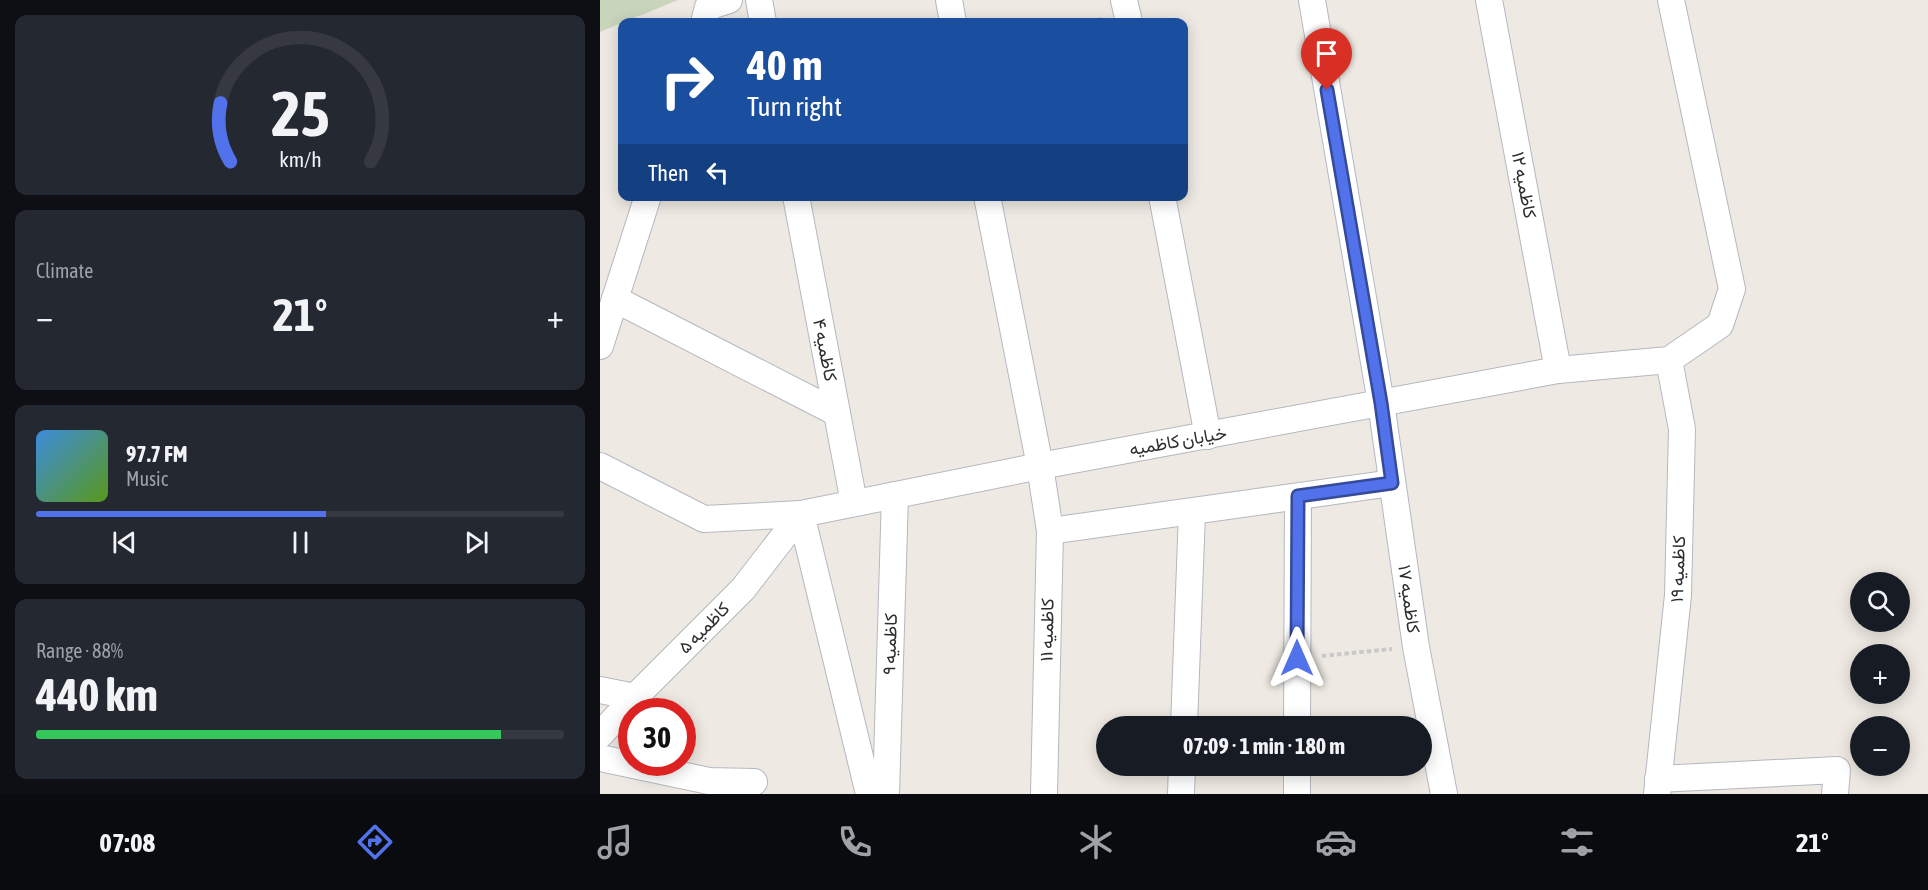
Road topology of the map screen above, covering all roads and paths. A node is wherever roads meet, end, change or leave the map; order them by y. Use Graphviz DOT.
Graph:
graph roads {
  1 [pos="759,0"];
  2 [pos="949,0"];
  3 [pos="1124,0"];
  4 [pos="1312,0"];
  5 [pos="1489,0"];
  6 [pos="1671,0"];
  7 [pos="762,18"];
  8 [pos="952,18"];
  9 [pos="1128,18"];
  10 [pos="646,201"];
  11 [pos="797,201"];
  12 [pos="988,201"];
  13 [pos="1163,201"];
  14 [pos="615,299"];
  15 [pos="600,346"];
  16 [pos="1669,360"];
  17 [pos="1558,370"];
  18 [pos="1381,403"];
  19 [pos="837,413"];
  20 [pos="1208,436"];
  21 [pos="600,466"];
  22 [pos="1040,466"];
  23 [pos="1392,483"];
  24 [pos="895,495"];
  25 [pos="1298,496"];
  26 [pos="854,503"];
  27 [pos="1192,512"];
  28 [pos="801,514"];
  29 [pos="1050,531"];
  30 [pos="1416,647"];
  31 [pos="1297,658"];
  32 [pos="600,690"];
  33 [pos="634,698"];
  34 [pos="618,715"];
  35 [pos="1184,716"];
  36 [pos="1297,716"];
  37 [pos="600,735"];
  38 [pos="600,758"];
  39 [pos="1182,776"];
  40 [pos="1297,776"];
  41 [pos="754,782"];
  42 [pos="1658,786"];
  43 [pos="709,788"];
  44 [pos="869,794"];
  45 [pos="886,794"];
  46 [pos="1044,794"];
  47 [pos="1181,794"];
  48 [pos="1297,794"];
  49 [pos="1444,794"];
  50 [pos="1835,794"];
  1 -- 7 [label="street"];
  2 -- 8 [label="street"];
  3 -- 9 [label="street"];
  4 -- 18 [label="street, کاظمیه ۱۷"];
  5 -- 17 [label="street, کاظمیه ۱۲"];
  6 -- 16 [label="street, خیابان کاظمیه"];
  10 -- 14 [label="street"];
  11 -- 19 [label="street, کاظمیه ۴"];
  12 -- 22 [label="street, کاظمیه ۱۱"];
  13 -- 20 [label="street"];
  14 -- 15 [label="street"];
  14 -- 19 [label="street"];
  16 -- 17 [label="street, خیابان کاظمیه"];
  16 -- 42 [label="street, کاظمیه ۱۹"];
  17 -- 18 [label="street, خیابان کاظمیه"];
  18 -- 20 [label="street, خیابان کاظمیه"];
  18 -- 23 [label="street, کاظمیه ۱۷"];
  19 -- 26 [label="street, کاظمیه ۴"];
  20 -- 22 [label="street, خیابان کاظمیه"];
  21 -- 28 [label="street, خیابان کاظمیه"];
  22 -- 24 [label="street, خیابان کاظمیه"];
  22 -- 29 [label="street, کاظمیه ۱۱"];
  23 -- 25 [label="street"];
  23 -- 30 [label="street, کاظمیه ۱۷"];
  24 -- 26 [label="street, خیابان کاظمیه"];
  24 -- 45 [label="street, کاظمیه ۹"];
  25 -- 27 [label="street"];
  25 -- 31 [label="street"];
  26 -- 28 [label="street, خیابان کاظمیه"];
  27 -- 29 [label="street"];
  27 -- 35 [label="street"];
  28 -- 33 [label="street, کاظمیه ۵"];
  28 -- 44 [label="street"];
  29 -- 46 [label="street, کاظمیه ۱۱"];
  30 -- 31 [label="path"];
  30 -- 49 [label="street, کاظمیه ۱۷"];
  31 -- 36 [label="street"];
  32 -- 33 [label="street"];
  34 -- 37 [label="street, کاظمیه ۵"];
  38 -- 43 [label="street"];
  39 -- 47 [label="street"];
  40 -- 48 [label="street"];
  41 -- 43 [label="street"];
  42 -- 50 [label="street"];
}
